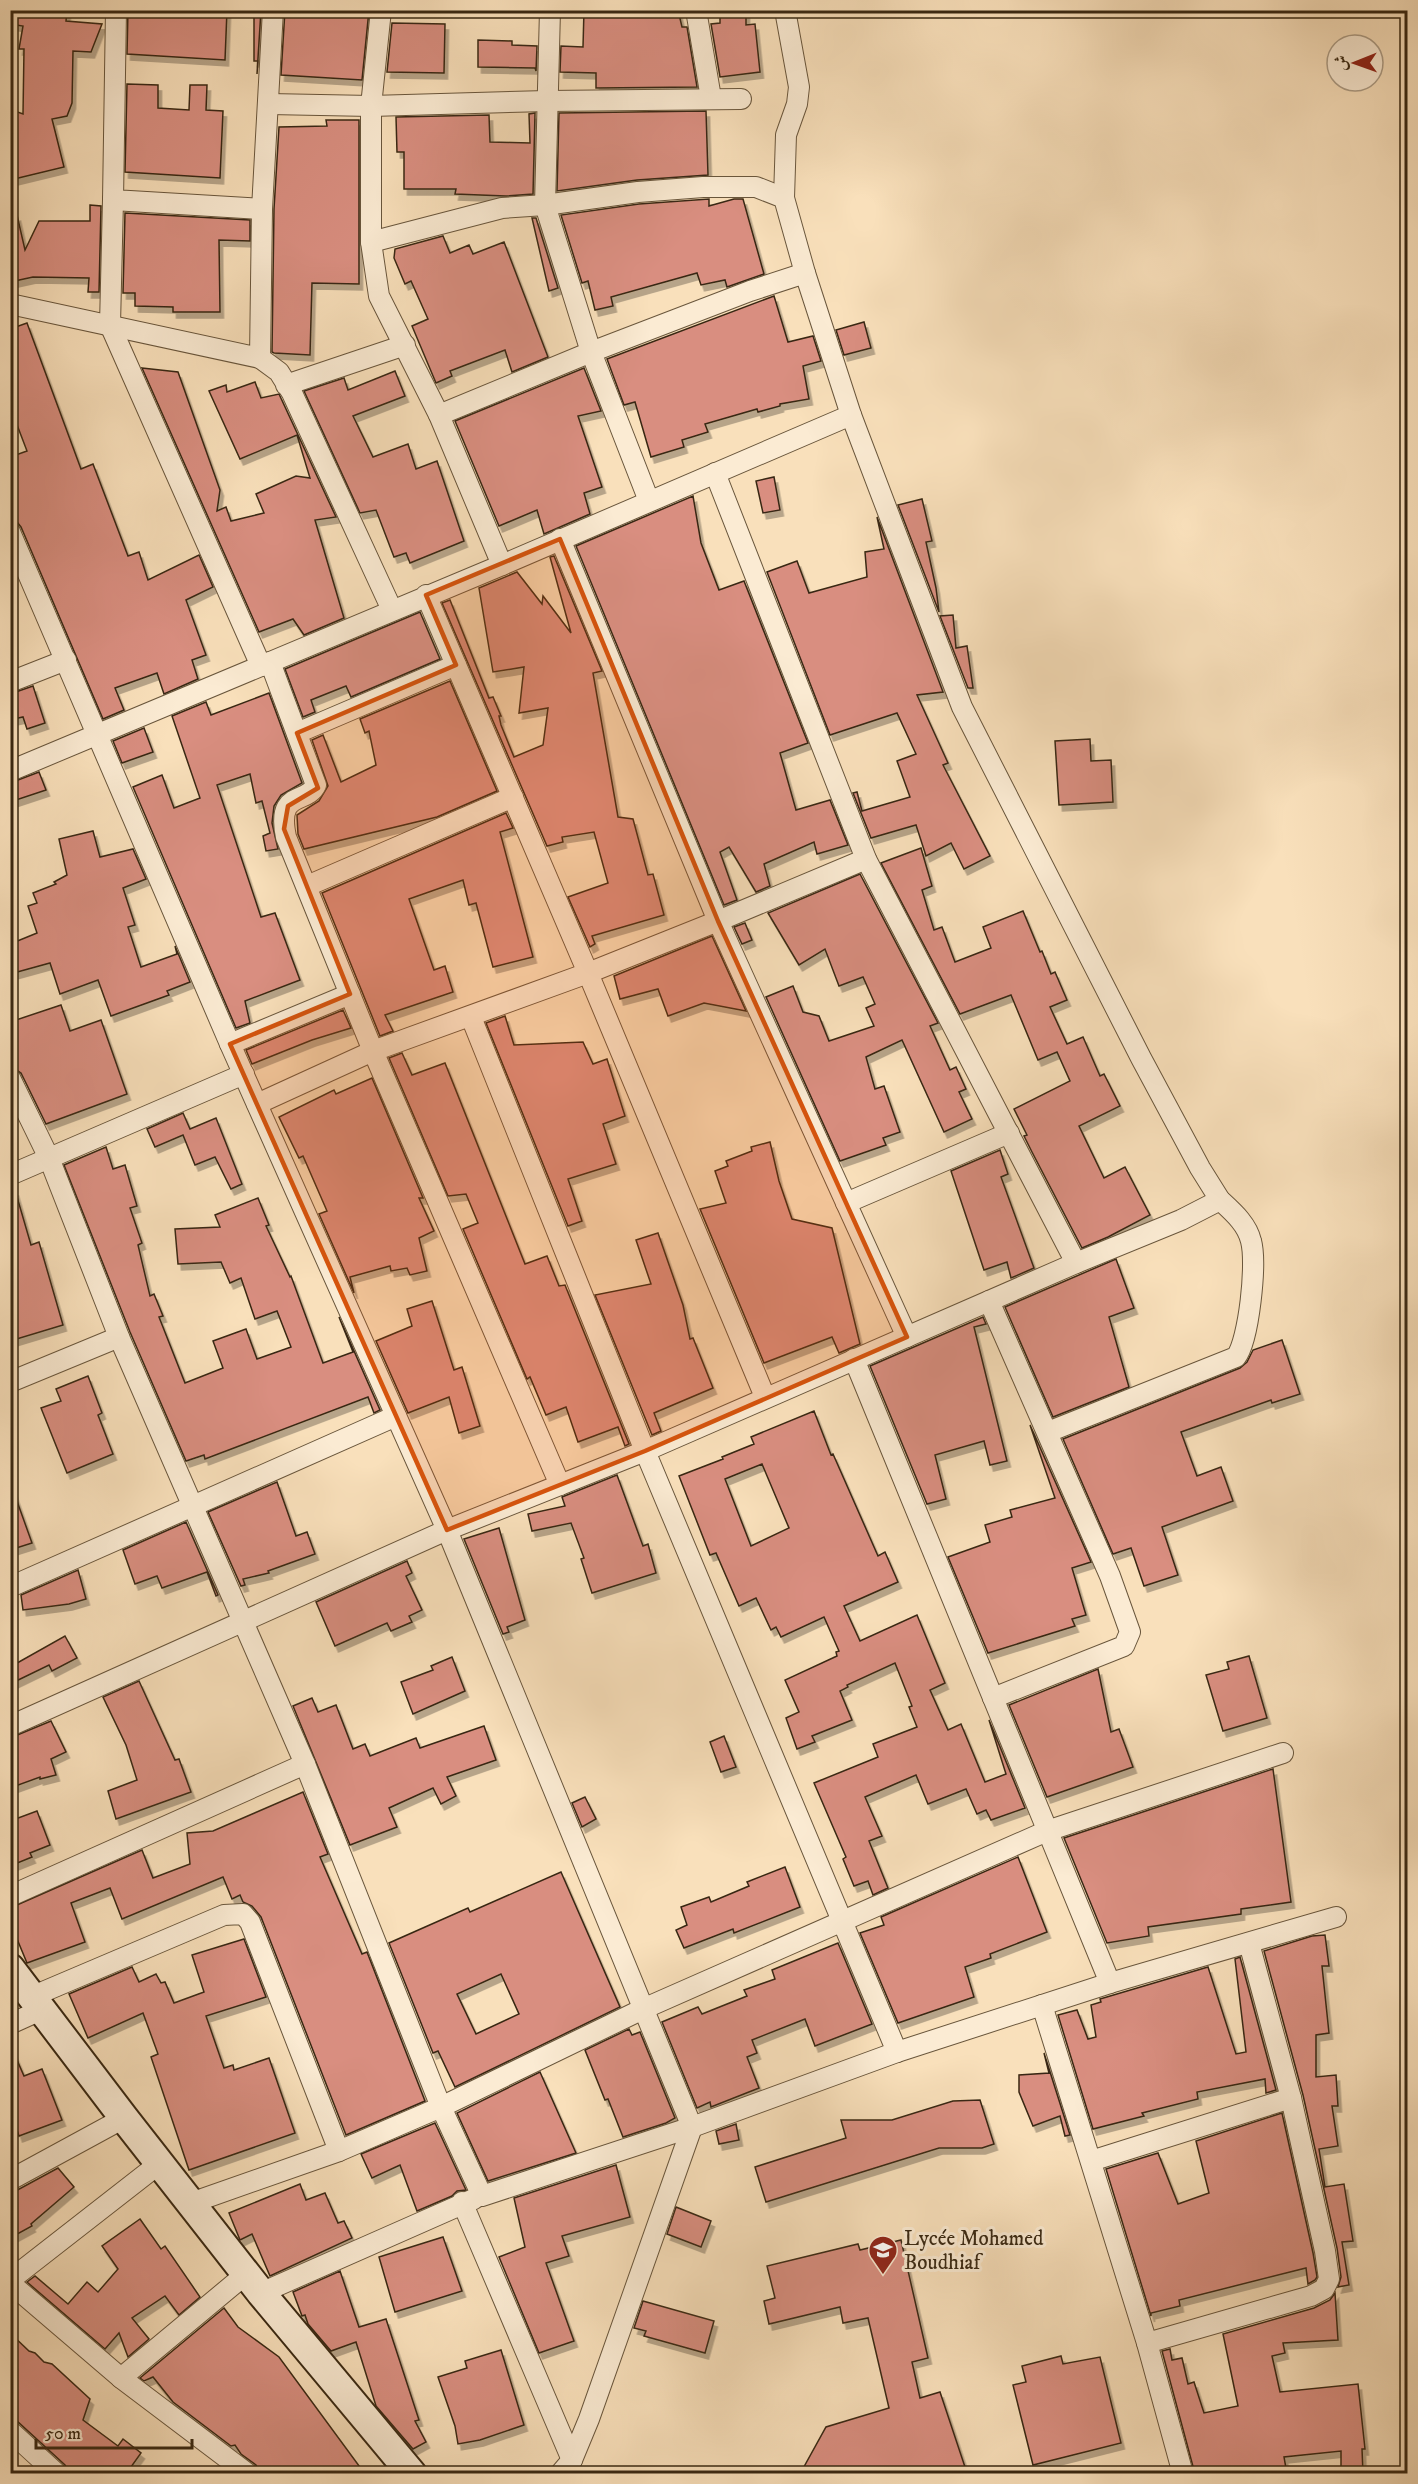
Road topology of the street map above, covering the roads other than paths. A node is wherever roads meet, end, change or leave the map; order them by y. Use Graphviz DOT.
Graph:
graph roads {
  1 [pos="116,10"];
  2 [pos="273,10"];
  3 [pos="381,10"];
  4 [pos="550,10"];
  5 [pos="696,10"];
  6 [pos="785,10"];
  7 [pos="711,98"];
  8 [pos="741,99"];
  9 [pos="547,101"];
  10 [pos="269,104"];
  11 [pos="371,106"];
  12 [pos="784,198"];
  13 [pos="113,200"];
  14 [pos="545,205"];
  15 [pos="262,209"];
  16 [pos="371,242"];
  17 [pos="805,273"];
  18 [pos="10,304"];
  19 [pos="110,325"];
  20 [pos="405,345"];
  21 [pos="591,352"];
  22 [pos="260,358"];
  23 [pos="286,385"];
  24 [pos="439,415"];
  25 [pos="851,415"];
  26 [pos="715,473"];
  27 [pos="649,501"];
  28 [pos="10,532"];
  29 [pos="560,539"];
  30 [pos="502,565"];
  31 [pos="426,595"];
  32 [pos="392,610"];
  33 [pos="66,660"];
  34 [pos="265,664"];
  35 [pos="456,665"];
  36 [pos="10,682"];
  37 [pos="297,733"];
  38 [pos="98,735"];
  39 [pos="10,771"];
  40 [pos="513,797"];
  41 [pos="866,859"];
  42 [pos="307,886"];
  43 [pos="718,921"];
  44 [pos="588,973"];
  45 [pos="350,994"];
  46 [pos="471,1017"];
  47 [pos="230,1044"];
  48 [pos="373,1051"];
  49 [pos="244,1074"];
  50 [pos="10,1077"];
  51 [pos="257,1104"];
  52 [pos="1009,1134"];
  53 [pos="49,1158"];
  54 [pos="10,1175"];
  55 [pos="1220,1200"];
  56 [pos="846,1203"];
  57 [pos="1076,1263"];
  58 [pos="989,1301"];
  59 [pos="119,1337"];
  60 [pos="907,1337"];
  61 [pos="854,1359"];
  62 [pos="10,1382"];
  63 [pos="765,1397"];
  64 [pos="396,1416"];
  65 [pos="1048,1432"];
  66 [pos="645,1451"];
  67 [pos="560,1485"];
  68 [pos="192,1506"];
  69 [pos="447,1530"];
  70 [pos="10,1587"];
  71 [pos="243,1621"];
  72 [pos="993,1698"];
  73 [pos="10,1726"];
  74 [pos="1283,1753"];
  75 [pos="305,1764"];
  76 [pos="1047,1831"];
  77 [pos="10,1896"];
  78 [pos="1336,1917"];
  79 [pos="842,1921"];
  80 [pos="1249,1942"];
  81 [pos="10,1968"];
  82 [pos="1110,1983"];
  83 [pos="36,2003"];
  84 [pos="1042,2005"];
  85 [pos="643,2009"];
  86 [pos="10,2024"];
  87 [pos="897,2052"];
  88 [pos="1292,2098"];
  89 [pos="441,2106"];
  90 [pos="124,2118"];
  91 [pos="692,2127"];
  92 [pos="339,2151"];
  93 [pos="1090,2161"];
  94 [pos="160,2163"];
  95 [pos="10,2180"];
  96 [pos="482,2196"];
  97 [pos="462,2202"];
  98 [pos="191,2203"];
  99 [pos="10,2282"];
  100 [pos="254,2283"];
  101 [pos="1147,2343"];
  102 [pos="121,2378"];
  103 [pos="10,2431"];
  104 [pos="566,2467"];
  105 [pos="243,2472"];
  106 [pos="57,2474"];
  107 [pos="412,2474"];
  108 [pos="1183,2474"];
  1 -- 13 [label="street"];
  2 -- 10 [label="street"];
  3 -- 11 [label="street"];
  4 -- 9 [label="street"];
  5 -- 7 [label="street"];
  6 -- 12 [label="street"];
  7 -- 8 [label="street"];
  7 -- 9 [label="street"];
  9 -- 11 [label="street"];
  9 -- 14 [label="street"];
  10 -- 11 [label="street"];
  10 -- 15 [label="street"];
  11 -- 16 [label="street"];
  12 -- 14 [label="street"];
  12 -- 17 [label="street"];
  13 -- 15 [label="street"];
  13 -- 19 [label="street"];
  14 -- 16 [label="street"];
  14 -- 21 [label="street"];
  15 -- 22 [label="street"];
  16 -- 20 [label="street"];
  17 -- 21 [label="street"];
  17 -- 25 [label="street"];
  18 -- 19 [label="street"];
  19 -- 22 [label="street"];
  19 -- 34 [label="street"];
  20 -- 23 [label="street"];
  20 -- 24 [label="street"];
  21 -- 24 [label="street"];
  21 -- 27 [label="street"];
  22 -- 23 [label="street"];
  23 -- 32 [label="street"];
  24 -- 30 [label="street"];
  25 -- 26 [label="street"];
  25 -- 55 [label="street"];
  26 -- 27 [label="street"];
  26 -- 41 [label="street"];
  27 -- 29 [label="street"];
  28 -- 33 [label="street"];
  29 -- 30 [label="street"];
  29 -- 43 [label="street"];
  30 -- 31 [label="street"];
  31 -- 32 [label="street"];
  31 -- 35 [label="street"];
  32 -- 34 [label="street"];
  33 -- 36 [label="street"];
  33 -- 38 [label="street"];
  34 -- 37 [label="street"];
  34 -- 38 [label="street"];
  35 -- 37 [label="street"];
  35 -- 40 [label="street"];
  37 -- 42 [label="street"];
  38 -- 39 [label="street"];
  38 -- 47 [label="street"];
  40 -- 42 [label="street"];
  40 -- 44 [label="street"];
  41 -- 43 [label="street"];
  41 -- 52 [label="street"];
  42 -- 45 [label="street"];
  43 -- 44 [label="street"];
  43 -- 56 [label="street"];
  44 -- 46 [label="street"];
  44 -- 63 [label="street"];
  45 -- 47 [label="street"];
  45 -- 48 [label="street"];
  46 -- 48 [label="street"];
  46 -- 66 [label="street"];
  47 -- 49 [label="street"];
  48 -- 51 [label="street"];
  48 -- 67 [label="street"];
  49 -- 51 [label="street"];
  49 -- 53 [label="street"];
  50 -- 53 [label="street"];
  51 -- 64 [label="street"];
  52 -- 56 [label="street"];
  52 -- 57 [label="street"];
  53 -- 54 [label="street"];
  53 -- 59 [label="street"];
  55 -- 57 [label="street"];
  55 -- 65 [label="street"];
  56 -- 60 [label="street"];
  57 -- 58 [label="street"];
  58 -- 60 [label="street"];
  58 -- 65 [label="street"];
  59 -- 62 [label="street"];
  59 -- 68 [label="street"];
  60 -- 61 [label="street"];
  61 -- 63 [label="street"];
  61 -- 72 [label="street"];
  63 -- 66 [label="street"];
  64 -- 68 [label="street"];
  64 -- 69 [label="street"];
  65 -- 72 [label="street"];
  66 -- 67 [label="street"];
  66 -- 79 [label="street"];
  67 -- 69 [label="street"];
  68 -- 70 [label="street"];
  68 -- 71 [label="street"];
  69 -- 71 [label="street"];
  69 -- 85 [label="street"];
  71 -- 73 [label="street"];
  71 -- 75 [label="street"];
  72 -- 76 [label="street"];
  74 -- 76 [label="street"];
  75 -- 77 [label="street"];
  75 -- 89 [label="street"];
  76 -- 79 [label="street"];
  76 -- 82 [label="street"];
  78 -- 80 [label="street"];
  79 -- 85 [label="street"];
  79 -- 87 [label="street"];
  80 -- 82 [label="street"];
  80 -- 88 [label="street"];
  81 -- 83 [label="main road"];
  82 -- 84 [label="street"];
  83 -- 86 [label="street"];
  83 -- 90 [label="main road"];
  83 -- 92 [label="street"];
  84 -- 87 [label="street"];
  84 -- 93 [label="street"];
  85 -- 89 [label="street"];
  85 -- 91 [label="street"];
  87 -- 91 [label="street"];
  88 -- 93 [label="street"];
  88 -- 101 [label="street"];
  89 -- 92 [label="street"];
  89 -- 96 [label="street"];
  90 -- 94 [label="main road"];
  90 -- 95 [label="street"];
  91 -- 96 [label="street"];
  91 -- 104 [label="street"];
  92 -- 98 [label="street"];
  93 -- 101 [label="street"];
  94 -- 98 [label="main road"];
  94 -- 99 [label="street"];
  96 -- 97 [label="street"];
  97 -- 100 [label="street"];
  97 -- 104 [label="street"];
  98 -- 100 [label="main road"];
  99 -- 102 [label="street"];
  100 -- 102 [label="street"];
  100 -- 107 [label="main road"];
  101 -- 108 [label="street"];
  102 -- 105 [label="street"];
  103 -- 106 [label="street"];
}
